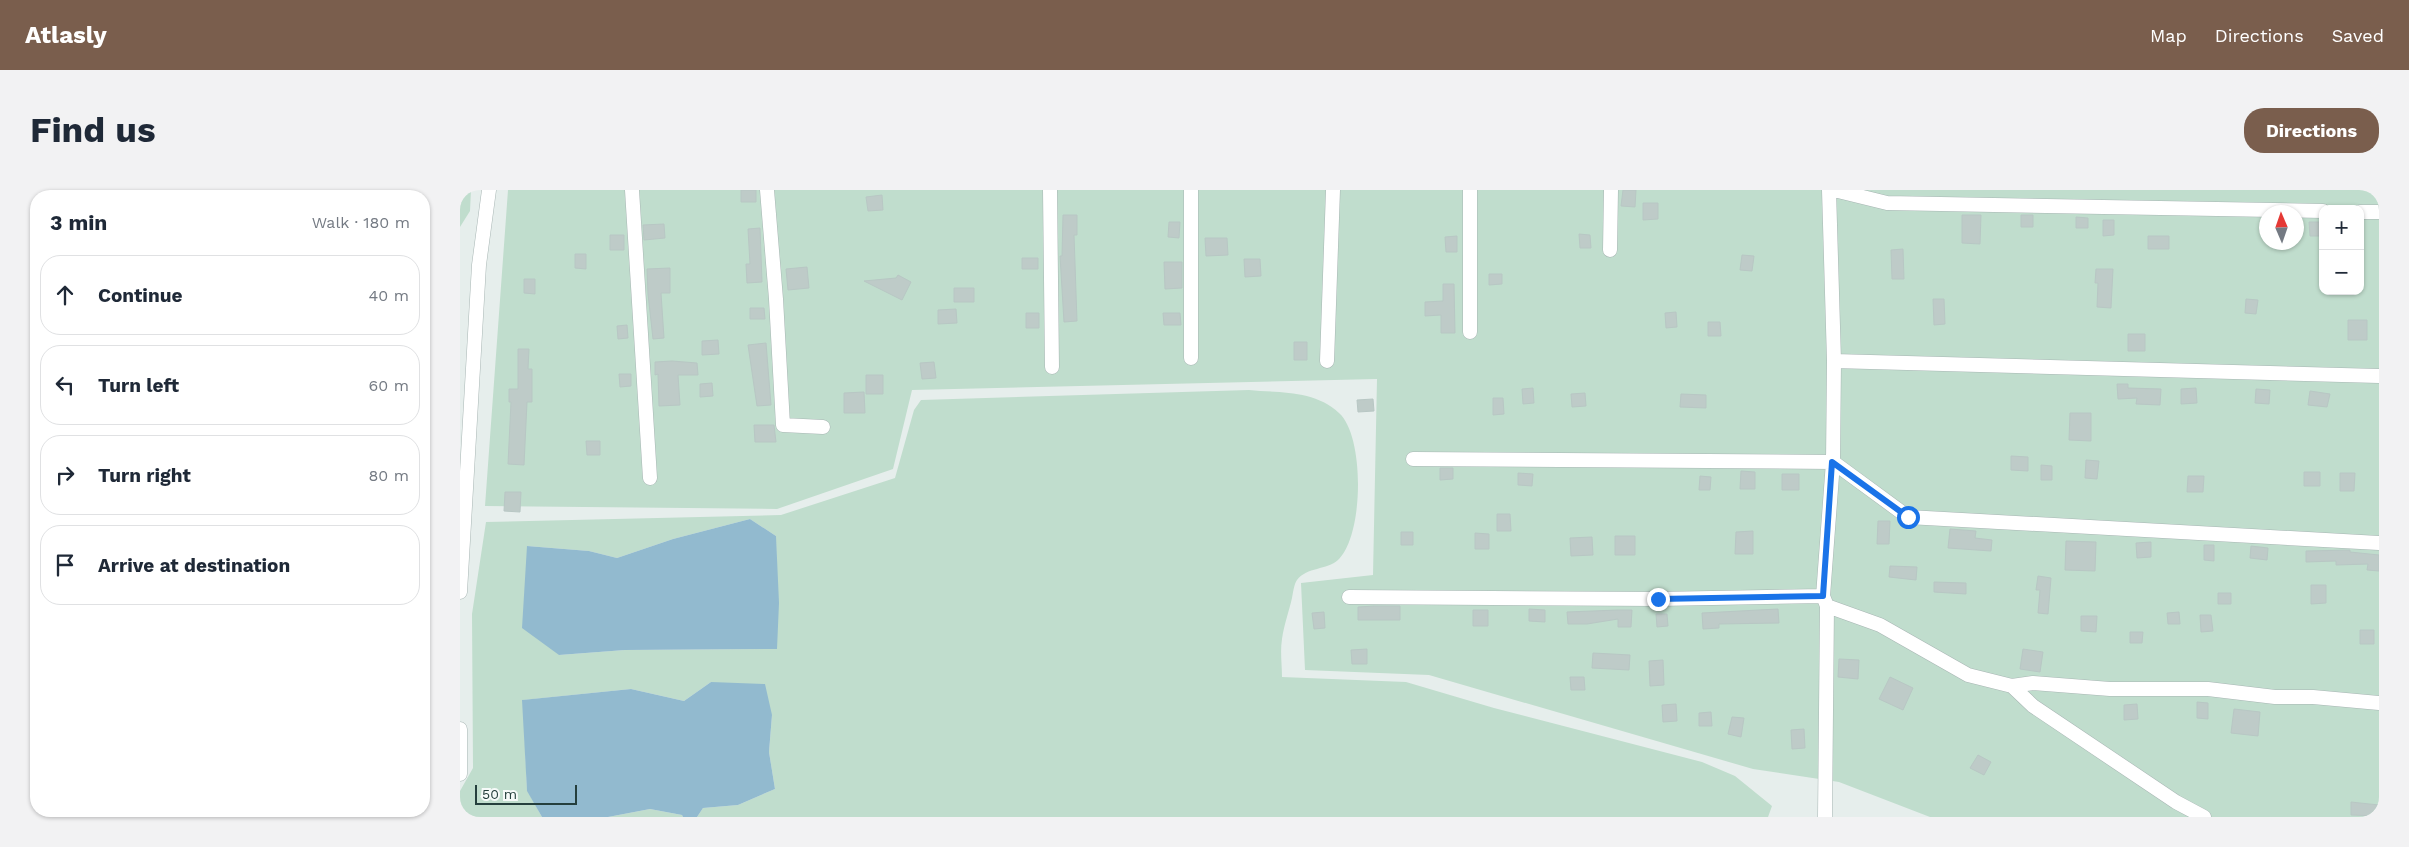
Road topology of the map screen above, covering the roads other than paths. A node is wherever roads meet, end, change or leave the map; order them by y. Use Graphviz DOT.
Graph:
graph roads {
  1 [pos="489,190"];
  2 [pos="632,190"];
  3 [pos="767,190"];
  4 [pos="1050,190"];
  5 [pos="1191,190"];
  6 [pos="1333,190"];
  7 [pos="1470,190"];
  8 [pos="1611,190"];
  9 [pos="1830,190"];
  10 [pos="1834,190"];
  11 [pos="2319,211"];
  12 [pos="2364,212"];
  13 [pos="2379,212"];
  14 [pos="1610,250"];
  15 [pos="1470,332"];
  16 [pos="1191,358"];
  17 [pos="1327,361"];
  18 [pos="1834,361"];
  19 [pos="1052,367"];
  20 [pos="2379,376"];
  21 [pos="823,428"];
  22 [pos="1413,458"];
  23 [pos="1832,462"];
  24 [pos="650,478"];
  25 [pos="2379,543"];
  26 [pos="460,592"];
  27 [pos="1349,597"];
  28 [pos="1825,601"];
  29 [pos="2012,686"];
  30 [pos="2379,703"];
  31 [pos="460,729"];
  32 [pos="460,774"];
  33 [pos="1825,817"];
  34 [pos="2204,817"];
  1 -- 26 [label="street"];
  2 -- 24 [label="street"];
  3 -- 21 [label="street"];
  4 -- 19 [label="street"];
  5 -- 16 [label="street"];
  6 -- 17 [label="street"];
  7 -- 15 [label="street"];
  8 -- 14 [label="street"];
  9 -- 18 [label="street"];
  10 -- 11 [label="street"];
  12 -- 13 [label="street"];
  18 -- 20 [label="street"];
  18 -- 23 [label="street"];
  22 -- 23 [label="street"];
  23 -- 25 [label="street"];
  23 -- 28 [label="street"];
  27 -- 28 [label="street"];
  28 -- 29 [label="street"];
  28 -- 33 [label="street"];
  29 -- 30 [label="street"];
  29 -- 34 [label="street"];
  31 -- 32 [label="street"];
}
